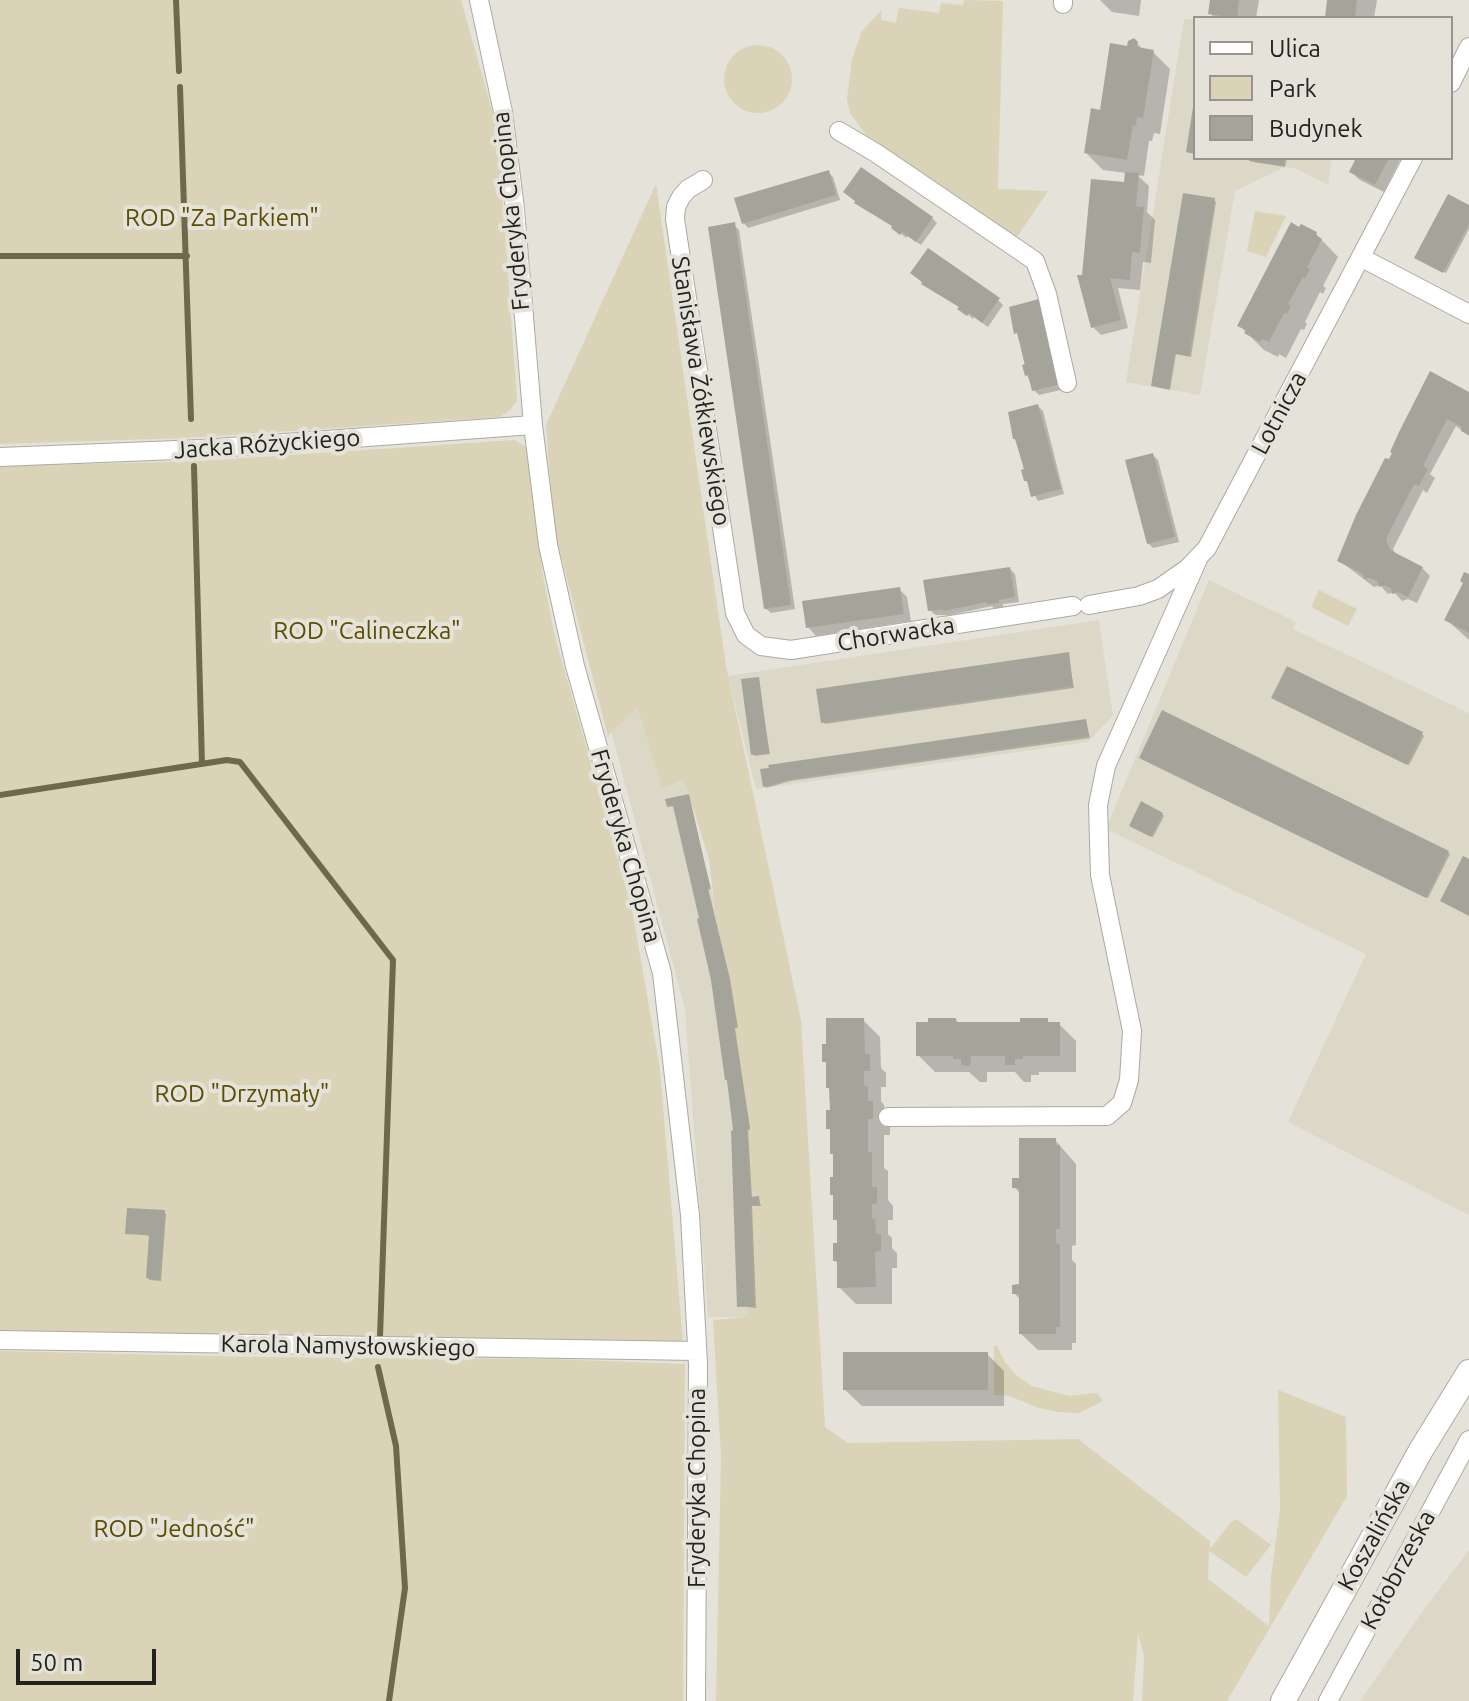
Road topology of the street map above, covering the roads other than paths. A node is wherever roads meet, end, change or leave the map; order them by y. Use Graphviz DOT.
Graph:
graph roads {
  1 [pos="479,0"];
  2 [pos="1469,47"];
  3 [pos="1453,79"];
  4 [pos="839,131"];
  5 [pos="1412,160"];
  6 [pos="703,180"];
  7 [pos="1362,258"];
  8 [pos="1469,314"];
  9 [pos="1067,383"];
  10 [pos="533,425"];
  11 [pos="0,457"];
  12 [pos="1198,559"];
  13 [pos="1081,606"];
  14 [pos="735,613"];
  15 [pos="888,1117"];
  16 [pos="0,1340"];
  17 [pos="697,1351"];
  18 [pos="1469,1372"];
  19 [pos="1469,1440"];
  20 [pos="696,1701"];
  21 [pos="1283,1701"];
  22 [pos="1328,1701"];
  1 -- 10 [label="street, Fryderyka Chopina"];
  2 -- 3 [label="street"];
  4 -- 9 [label="street"];
  5 -- 7 [label="street, Lotnicza"];
  6 -- 14 [label="street, Stanisława Żółkiewskiego"];
  7 -- 8 [label="street"];
  7 -- 12 [label="street, Lotnicza"];
  10 -- 11 [label="street, Jacka Różyckiego"];
  10 -- 17 [label="street, Fryderyka Chopina"];
  12 -- 13 [label="street, Lotnicza"];
  12 -- 15 [label="street"];
  13 -- 14 [label="street, Chorwacka"];
  16 -- 17 [label="street, Karola Namysłowskiego"];
  17 -- 20 [label="street, Fryderyka Chopina"];
  18 -- 21 [label="street, Koszalińska"];
  19 -- 22 [label="street, Kołobrzeska"];
}
